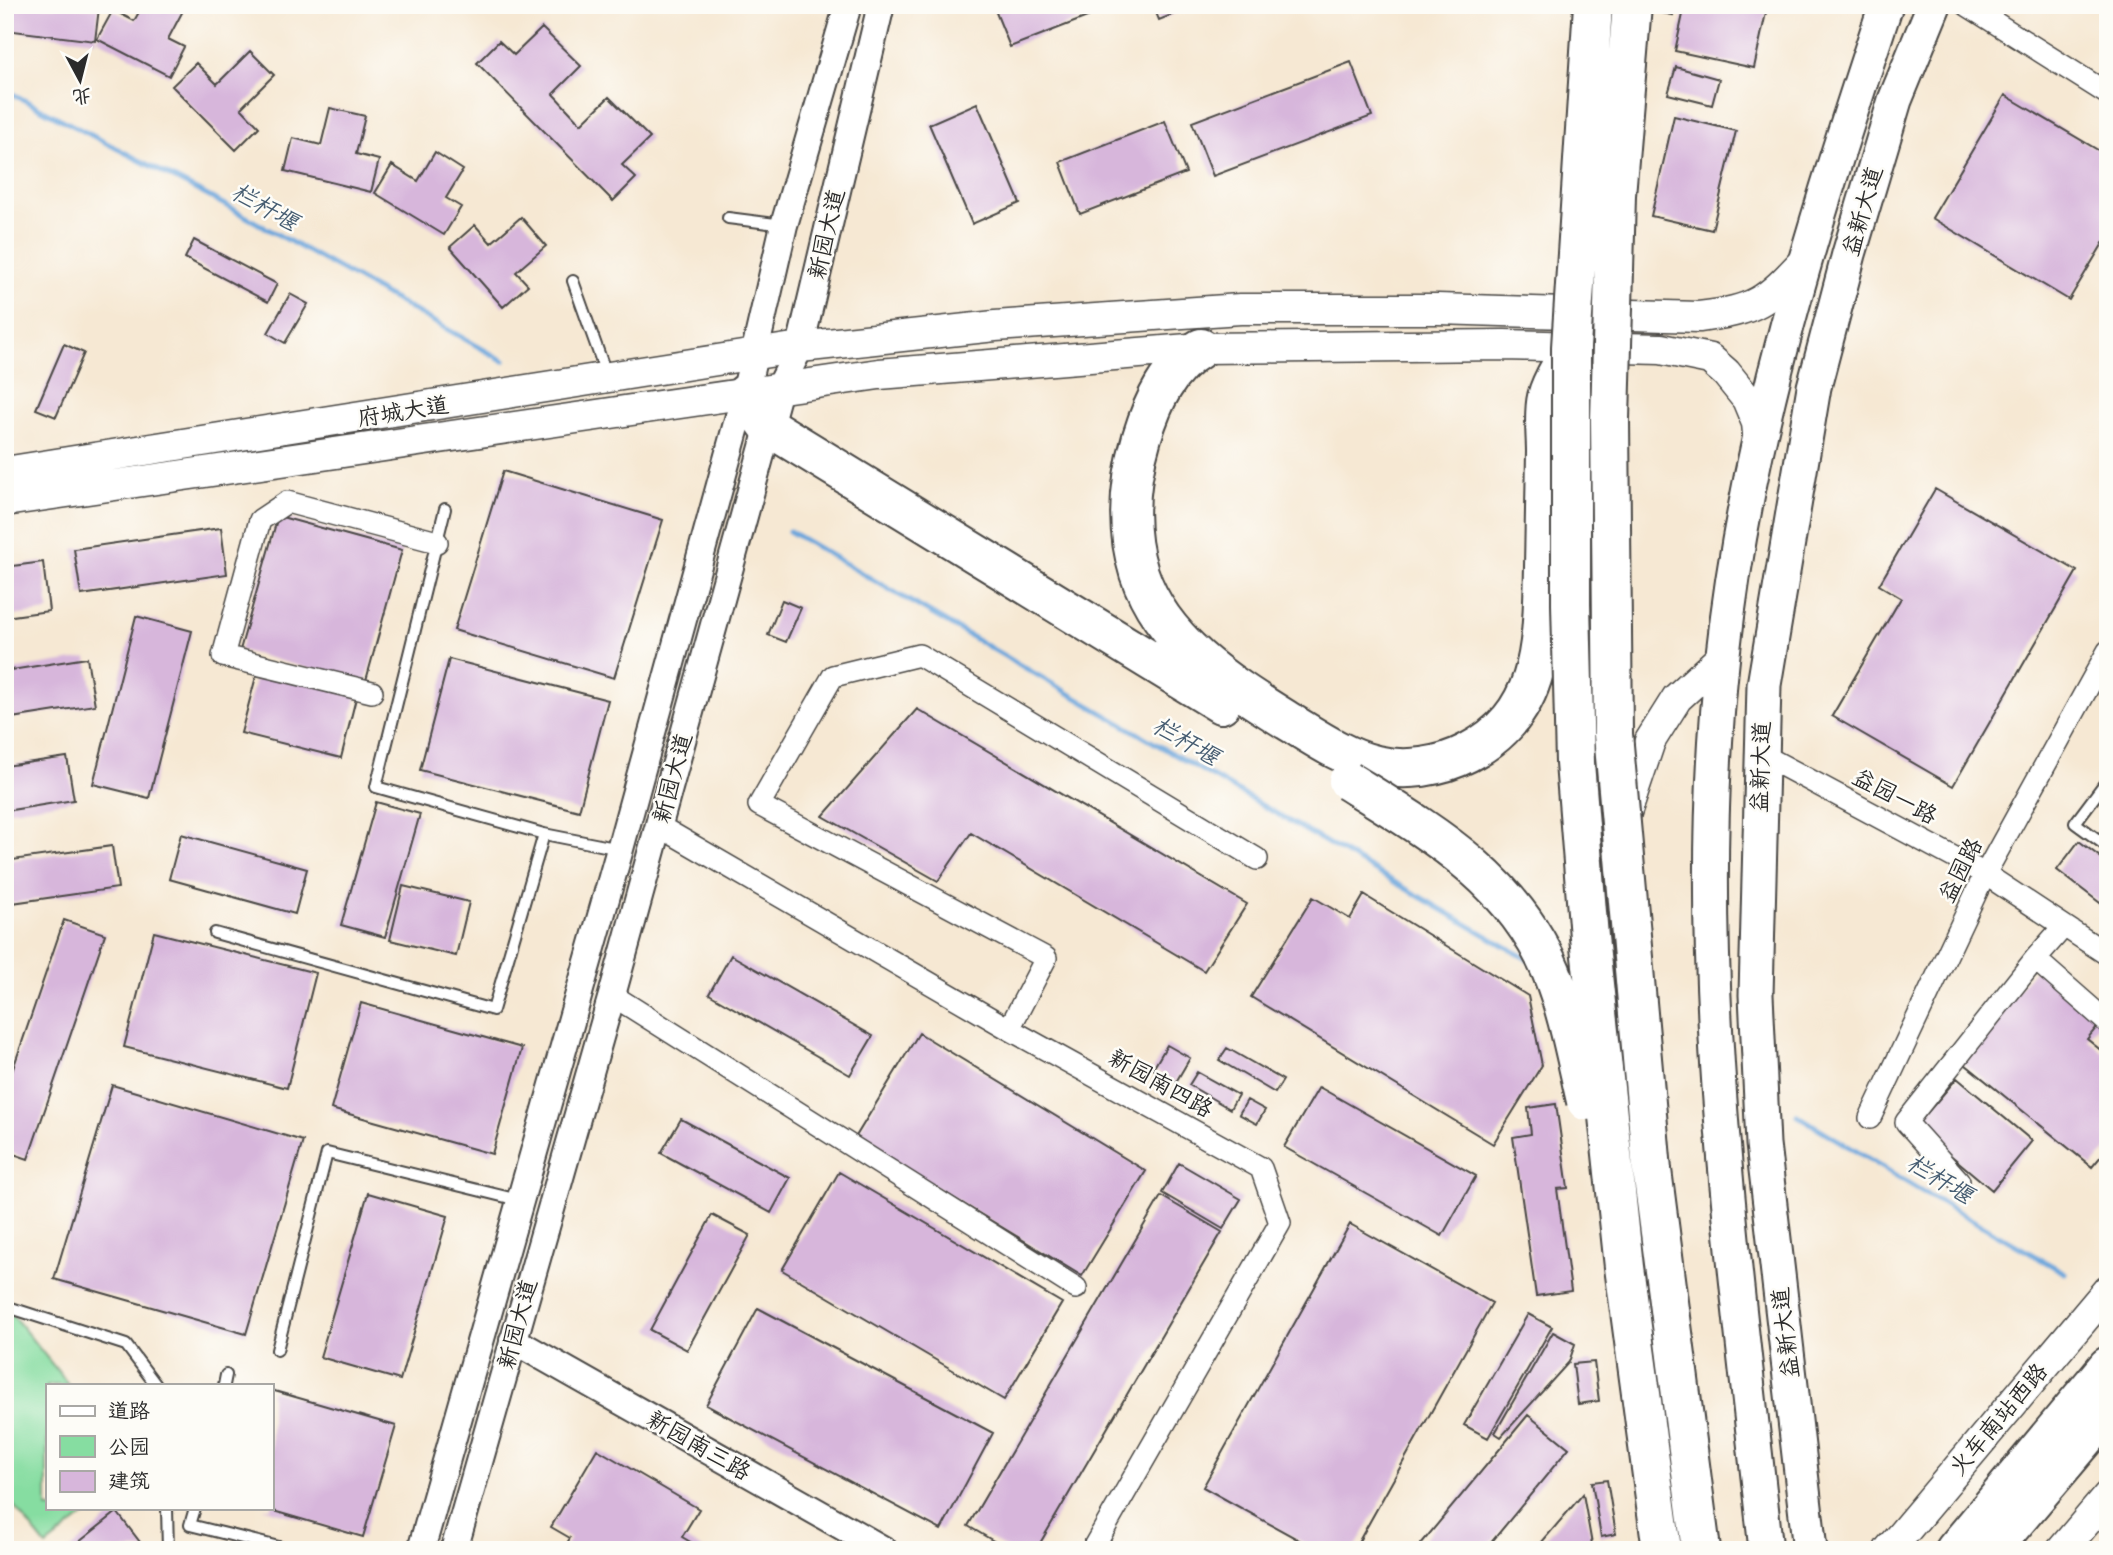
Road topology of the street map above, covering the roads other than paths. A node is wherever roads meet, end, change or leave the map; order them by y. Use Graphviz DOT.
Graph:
graph roads {
  1 [pos="848,5"];
  2 [pos="881,5"];
  3 [pos="1593,5"];
  4 [pos="1632,5"];
  5 [pos="1886,5"];
  6 [pos="1934,5"];
  7 [pos="1967,5"];
  8 [pos="2108,94"];
  9 [pos="728,218"];
  10 [pos="784,225"];
  11 [pos="1805,260"];
  12 [pos="573,281"];
  13 [pos="800,347"];
  14 [pos="1572,347"];
  15 [pos="1201,348"];
  16 [pos="754,356"];
  17 [pos="608,378"];
  18 [pos="762,391"];
  19 [pos="769,427"];
  20 [pos="1759,443"];
  21 [pos="5,472"];
  22 [pos="5,501"];
  23 [pos="445,509"];
  24 [pos="437,541"];
  25 [pos="2108,651"];
  26 [pos="1723,656"];
  27 [pos="372,692"];
  28 [pos="1761,754"];
  29 [pos="1354,771"];
  30 [pos="2108,779"];
  31 [pos="659,826"];
  32 [pos="544,834"];
  33 [pos="2108,847"];
  34 [pos="620,849"];
  35 [pos="1257,859"];
  36 [pos="1985,874"];
  37 [pos="2064,926"];
  38 [pos="215,933"];
  39 [pos="2108,955"];
  40 [pos="2035,959"];
  41 [pos="612,995"];
  42 [pos="2108,1023"];
  43 [pos="1009,1029"];
  44 [pos="1870,1118"];
  45 [pos="1959,1181"];
  46 [pos="518,1200"];
  47 [pos="1625,1267"];
  48 [pos="1076,1288"];
  49 [pos="2108,1290"];
  50 [pos="5,1306"];
  51 [pos="513,1340"];
  52 [pos="277,1350"];
  53 [pos="2108,1366"];
  54 [pos="155,1384"];
  55 [pos="2108,1412"];
  56 [pos="2107,1499"];
  57 [pos="167,1510"];
  58 [pos="194,1510"];
  59 [pos="168,1550"];
  60 [pos="291,1550"];
  61 [pos="421,1550"];
  62 [pos="454,1550"];
  63 [pos="884,1550"];
  64 [pos="1092,1550"];
  65 [pos="1647,1550"];
  66 [pos="1662,1550"];
  67 [pos="1702,1550"];
  68 [pos="1766,1550"];
  69 [pos="1810,1550"];
  70 [pos="1889,1550"];
  71 [pos="1955,1550"];
  72 [pos="1991,1550"];
  73 [pos="2062,1550"];
  1 -- 10 [label="street, 新园大道"];
  2 -- 13 [label="street, 新园大道"];
  3 -- 14 [label="highway, bridge"];
  4 -- 67 [label="highway, bridge"];
  5 -- 11 [label="main road, 益新大道"];
  6 -- 28 [label="main road, 益新大道"];
  7 -- 8 [label="street"];
  9 -- 10 [label="lane"];
  10 -- 16 [label="street, 新园大道"];
  11 -- 13 [label="main road, 府城大道"];
  11 -- 20 [label="main road, 益新大道"];
  12 -- 17 [label="lane"];
  13 -- 16 [label="main road, 府城大道"];
  13 -- 18 [label="street, 新园大道"];
  14 -- 29 [label="highway"];
  14 -- 47 [label="highway, bridge"];
  15 -- 18 [label="main road, 府城大道"];
  15 -- 20 [label="main road, 府城大道"];
  15 -- 29 [label="highway"];
  16 -- 17 [label="main road, 府城大道"];
  16 -- 18 [label="street, 新园大道"];
  17 -- 21 [label="main road, 府城大道"];
  18 -- 19 [label="highway"];
  18 -- 22 [label="main road, 府城大道"];
  18 -- 34 [label="street, 新园大道"];
  19 -- 29 [label="highway"];
  19 -- 31 [label="street, 新园大道"];
  20 -- 26 [label="main road, 益新大道"];
  23 -- 24 [label="lane"];
  24 -- 27 [label="street"];
  24 -- 32 [label="lane"];
  25 -- 36 [label="street, 益园路"];
  26 -- 65 [label="main road"];
  26 -- 68 [label="main road, 益新大道"];
  28 -- 36 [label="street, 益园一路"];
  28 -- 69 [label="main road, 益新大道"];
  29 -- 47 [label="highway, bridge"];
  30 -- 33 [label="lane"];
  31 -- 41 [label="street, 新园大道"];
  31 -- 43 [label="street, 新园南四路"];
  32 -- 34 [label="lane"];
  32 -- 38 [label="lane"];
  34 -- 46 [label="street, 新园大道"];
  35 -- 43 [label="street"];
  36 -- 37 [label="street, 益园一路"];
  36 -- 44 [label="street, 益园路"];
  37 -- 39 [label="street, 益园一路"];
  37 -- 40 [label="street"];
  40 -- 42 [label="street"];
  40 -- 45 [label="street"];
  41 -- 48 [label="street"];
  41 -- 51 [label="street, 新园大道"];
  43 -- 64 [label="street, 新园南四路"];
  46 -- 52 [label="lane"];
  46 -- 61 [label="street, 新园大道"];
  47 -- 66 [label="highway, bridge"];
  49 -- 70 [label="main road, 火车南站西路"];
  50 -- 54 [label="lane"];
  51 -- 62 [label="street, 新园大道"];
  51 -- 63 [label="street, 新园南三路"];
  53 -- 71 [label="highway"];
  55 -- 72 [label="highway"];
  56 -- 73 [label="main road"];
  57 -- 59 [label="lane"];
  58 -- 60 [label="lane"];
}
